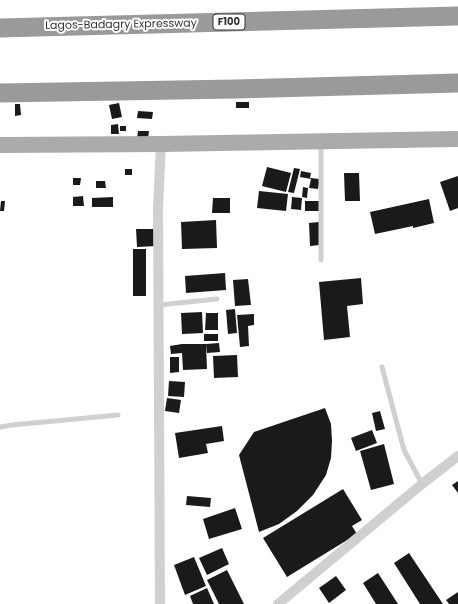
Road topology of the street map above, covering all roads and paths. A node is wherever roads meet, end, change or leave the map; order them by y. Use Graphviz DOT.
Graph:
graph roads {
  1 [pos="458,16"];
  2 [pos="0,28"];
  3 [pos="458,83"];
  4 [pos="0,93"];
  5 [pos="458,139"];
  6 [pos="321,141"];
  7 [pos="161,144"];
  8 [pos="0,146"];
  9 [pos="321,260"];
  10 [pos="217,299"];
  11 [pos="158,305"];
  12 [pos="382,367"];
  13 [pos="118,416"];
  14 [pos="0,427"];
  15 [pos="458,456"];
  16 [pos="422,484"];
  17 [pos="160,604"];
  18 [pos="278,604"];
  1 -- 2 [label="highway, Lagos-Badagry Expressway / F100"];
  3 -- 4 [label="highway"];
  5 -- 6 [label="main road"];
  6 -- 7 [label="main road"];
  6 -- 9 [label="lane"];
  7 -- 8 [label="main road"];
  7 -- 11 [label="street"];
  10 -- 11 [label="lane"];
  11 -- 17 [label="street"];
  12 -- 16 [label="lane"];
  13 -- 14 [label="lane"];
  15 -- 16 [label="street"];
  16 -- 18 [label="street"];
}
